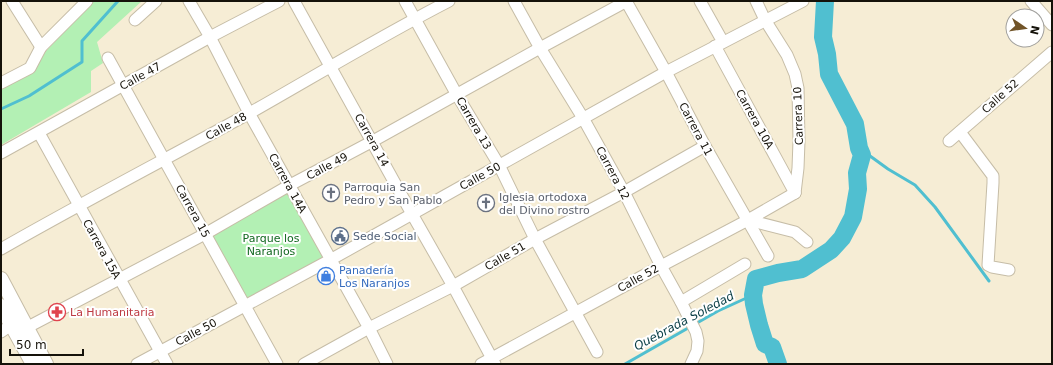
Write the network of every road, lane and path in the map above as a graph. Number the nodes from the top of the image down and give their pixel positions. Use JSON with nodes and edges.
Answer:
{"nodes":[{"id":1,"x":12,"y":1,"type":"edge"},
{"id":2,"x":87,"y":1,"type":"edge"},
{"id":3,"x":156,"y":1,"type":"edge"},
{"id":4,"x":189,"y":1,"type":"edge"},
{"id":5,"x":279,"y":1,"type":"edge"},
{"id":6,"x":294,"y":1,"type":"edge"},
{"id":7,"x":405,"y":1,"type":"edge"},
{"id":8,"x":449,"y":1,"type":"edge"},
{"id":9,"x":514,"y":1,"type":"edge"},
{"id":10,"x":626,"y":1,"type":"edge"},
{"id":11,"x":700,"y":1,"type":"edge"},
{"id":12,"x":756,"y":1,"type":"edge"},
{"id":13,"x":803,"y":1,"type":"edge"},
{"id":14,"x":1031,"y":1,"type":"edge"},
{"id":15,"x":415,"y":18,"type":"junction"},
{"id":16,"x":136,"y":20,"type":"dead end"},
{"id":17,"x":765,"y":20,"type":"junction"},
{"id":18,"x":1052,"y":25,"type":"edge"},
{"id":19,"x":210,"y":37,"type":"junction"},
{"id":20,"x":719,"y":44,"type":"junction"},
{"id":21,"x":41,"y":47,"type":"junction"},
{"id":22,"x":540,"y":48,"type":"junction"},
{"id":23,"x":1052,"y":52,"type":"edge"},
{"id":24,"x":108,"y":58,"type":"dead end"},
{"id":25,"x":330,"y":67,"type":"junction"},
{"id":26,"x":666,"y":72,"type":"junction"},
{"id":27,"x":1,"y":84,"type":"edge"},
{"id":28,"x":123,"y":86,"type":"junction"},
{"id":29,"x":457,"y":95,"type":"junction"},
{"id":30,"x":249,"y":114,"type":"junction"},
{"id":31,"x":583,"y":118,"type":"junction"},
{"id":32,"x":960,"y":132,"type":"junction"},
{"id":33,"x":39,"y":133,"type":"junction"},
{"id":34,"x":949,"y":141,"type":"dead end"},
{"id":35,"x":373,"y":142,"type":"junction"},
{"id":36,"x":705,"y":146,"type":"junction"},
{"id":37,"x":1,"y":153,"type":"edge"},
{"id":38,"x":164,"y":160,"type":"junction"},
{"id":39,"x":499,"y":165,"type":"junction"},
{"id":40,"x":290,"y":185,"type":"junction"},
{"id":41,"x":624,"y":192,"type":"junction"},
{"id":42,"x":795,"y":193,"type":"junction"},
{"id":43,"x":78,"y":205,"type":"junction"},
{"id":44,"x":412,"y":214,"type":"junction"},
{"id":45,"x":748,"y":220,"type":"junction"},
{"id":46,"x":206,"y":234,"type":"junction"},
{"id":47,"x":535,"y":239,"type":"junction"},
{"id":48,"x":807,"y":242,"type":"dead end"},
{"id":49,"x":1,"y":249,"type":"edge"},
{"id":50,"x":768,"y":256,"type":"dead end"},
{"id":51,"x":330,"y":260,"type":"junction"},
{"id":52,"x":745,"y":264,"type":"dead end"},
{"id":53,"x":661,"y":266,"type":"junction"},
{"id":54,"x":1009,"y":270,"type":"dead end"},
{"id":55,"x":1,"y":279,"type":"edge"},
{"id":56,"x":119,"y":279,"type":"junction"},
{"id":57,"x":453,"y":286,"type":"junction"},
{"id":58,"x":681,"y":302,"type":"junction"},
{"id":59,"x":1,"y":306,"type":"edge"},
{"id":60,"x":245,"y":306,"type":"junction"},
{"id":61,"x":576,"y":312,"type":"junction"},
{"id":62,"x":26,"y":328,"type":"junction"},
{"id":63,"x":369,"y":328,"type":"junction"},
{"id":64,"x":6,"y":329,"type":"edge"},
{"id":65,"x":160,"y":351,"type":"junction"},
{"id":66,"x":597,"y":352,"type":"dead end"},
{"id":67,"x":493,"y":361,"type":"edge"},
{"id":68,"x":33,"y":364,"type":"edge"},
{"id":69,"x":46,"y":364,"type":"edge"},
{"id":70,"x":137,"y":364,"type":"edge"},
{"id":71,"x":167,"y":364,"type":"edge"},
{"id":72,"x":277,"y":364,"type":"edge"},
{"id":73,"x":304,"y":364,"type":"edge"},
{"id":74,"x":387,"y":364,"type":"edge"},
{"id":75,"x":481,"y":364,"type":"edge"},
{"id":76,"x":691,"y":364,"type":"edge"}],
"edges":[{"from":1,"to":21,"type":"street"},
{"from":2,"to":21,"type":"street"},
{"from":3,"to":16,"type":"street"},
{"from":4,"to":19,"type":"street","name":"Carrera 14A"},
{"from":5,"to":19,"type":"street","name":"Calle 47"},
{"from":6,"to":25,"type":"street","name":"Carrera 14"},
{"from":7,"to":15,"type":"street","name":"Carrera 13"},
{"from":8,"to":15,"type":"street","name":"Calle 48"},
{"from":9,"to":22,"type":"street","name":"Carrera 12"},
{"from":10,"to":22,"type":"street","name":"Calle 49"},
{"from":10,"to":26,"type":"street","name":"Carrera 11"},
{"from":11,"to":20,"type":"street","name":"Carrera 10A"},
{"from":12,"to":17,"type":"street","name":"Carrera 10"},
{"from":13,"to":17,"type":"street","name":"Calle 50"},
{"from":14,"to":18,"type":"street"},
{"from":15,"to":25,"type":"street","name":"Calle 48"},
{"from":15,"to":29,"type":"street","name":"Carrera 13"},
{"from":17,"to":20,"type":"street","name":"Calle 50"},
{"from":17,"to":42,"type":"street","name":"Carrera 10"},
{"from":19,"to":28,"type":"street","name":"Calle 47"},
{"from":19,"to":30,"type":"street","name":"Carrera 14A"},
{"from":20,"to":26,"type":"street","name":"Calle 50"},
{"from":20,"to":42,"type":"street","name":"Carrera 10A"},
{"from":21,"to":27,"type":"street"},
{"from":22,"to":29,"type":"street","name":"Calle 49"},
{"from":22,"to":31,"type":"street","name":"Carrera 12"},
{"from":23,"to":32,"type":"street","name":"Calle 52"},
{"from":24,"to":28,"type":"street","name":"Carrera 15"},
{"from":25,"to":30,"type":"street","name":"Calle 48"},
{"from":25,"to":35,"type":"street","name":"Carrera 14"},
{"from":26,"to":31,"type":"street","name":"Calle 50"},
{"from":26,"to":36,"type":"street","name":"Carrera 11"},
{"from":28,"to":33,"type":"street","name":"Calle 47"},
{"from":28,"to":38,"type":"street","name":"Carrera 15"},
{"from":29,"to":35,"type":"street","name":"Calle 49"},
{"from":29,"to":39,"type":"street","name":"Carrera 13"},
{"from":30,"to":38,"type":"street","name":"Calle 48"},
{"from":30,"to":40,"type":"street","name":"Carrera 14A"},
{"from":31,"to":39,"type":"street","name":"Calle 50"},
{"from":31,"to":41,"type":"street","name":"Carrera 12"},
{"from":32,"to":34,"type":"street","name":"Calle 52"},
{"from":32,"to":54,"type":"street"},
{"from":33,"to":37,"type":"street","name":"Calle 47"},
{"from":33,"to":43,"type":"street","name":"Carrera 15A"},
{"from":35,"to":40,"type":"street","name":"Calle 49"},
{"from":35,"to":44,"type":"street","name":"Carrera 14"},
{"from":36,"to":41,"type":"street","name":"Calle 51"},
{"from":36,"to":45,"type":"street","name":"Carrera 11"},
{"from":38,"to":43,"type":"street","name":"Calle 48"},
{"from":38,"to":46,"type":"street","name":"Carrera 15"},
{"from":39,"to":44,"type":"street","name":"Calle 50"},
{"from":39,"to":47,"type":"street","name":"Carrera 13"},
{"from":40,"to":46,"type":"street","name":"Calle 49"},
{"from":40,"to":51,"type":"street","name":"Carrera 14A"},
{"from":41,"to":47,"type":"street","name":"Calle 51"},
{"from":41,"to":53,"type":"street","name":"Carrera 12"},
{"from":42,"to":45,"type":"street","name":"Calle 52"},
{"from":43,"to":49,"type":"street","name":"Calle 48"},
{"from":43,"to":56,"type":"street","name":"Carrera 15A"},
{"from":44,"to":51,"type":"street","name":"Calle 50"},
{"from":44,"to":57,"type":"street","name":"Carrera 14"},
{"from":45,"to":48,"type":"street"},
{"from":45,"to":50,"type":"street","name":"Carrera 11"},
{"from":45,"to":53,"type":"street","name":"Calle 52"},
{"from":46,"to":56,"type":"street","name":"Calle 49"},
{"from":46,"to":60,"type":"street","name":"Carrera 15"},
{"from":47,"to":57,"type":"street","name":"Calle 51"},
{"from":47,"to":61,"type":"street","name":"Carrera 13"},
{"from":51,"to":60,"type":"street","name":"Calle 50"},
{"from":51,"to":63,"type":"street","name":"Carrera 14A"},
{"from":52,"to":58,"type":"street"},
{"from":53,"to":58,"type":"street","name":"Carrera 12"},
{"from":53,"to":61,"type":"street","name":"Calle 52"},
{"from":55,"to":62,"type":"main road"},
{"from":56,"to":62,"type":"street","name":"Calle 49"},
{"from":56,"to":65,"type":"street","name":"Carrera 15A"},
{"from":57,"to":63,"type":"street","name":"Calle 51"},
{"from":57,"to":67,"type":"street","name":"Carrera 14"},
{"from":58,"to":76,"type":"street","name":"Carrera 12"},
{"from":59,"to":64,"type":"main road"},
{"from":60,"to":65,"type":"street","name":"Calle 50"},
{"from":60,"to":72,"type":"street","name":"Carrera 15"},
{"from":61,"to":66,"type":"street","name":"Carrera 13"},
{"from":61,"to":67,"type":"street","name":"Calle 52"},
{"from":62,"to":69,"type":"main road"},
{"from":63,"to":73,"type":"street","name":"Calle 51"},
{"from":63,"to":74,"type":"street","name":"Carrera 14A"},
{"from":64,"to":68,"type":"main road"},
{"from":65,"to":70,"type":"street","name":"Calle 50"},
{"from":65,"to":71,"type":"street","name":"Carrera 15A"},
{"from":67,"to":75,"type":"street","name":"Calle 52"}]}
